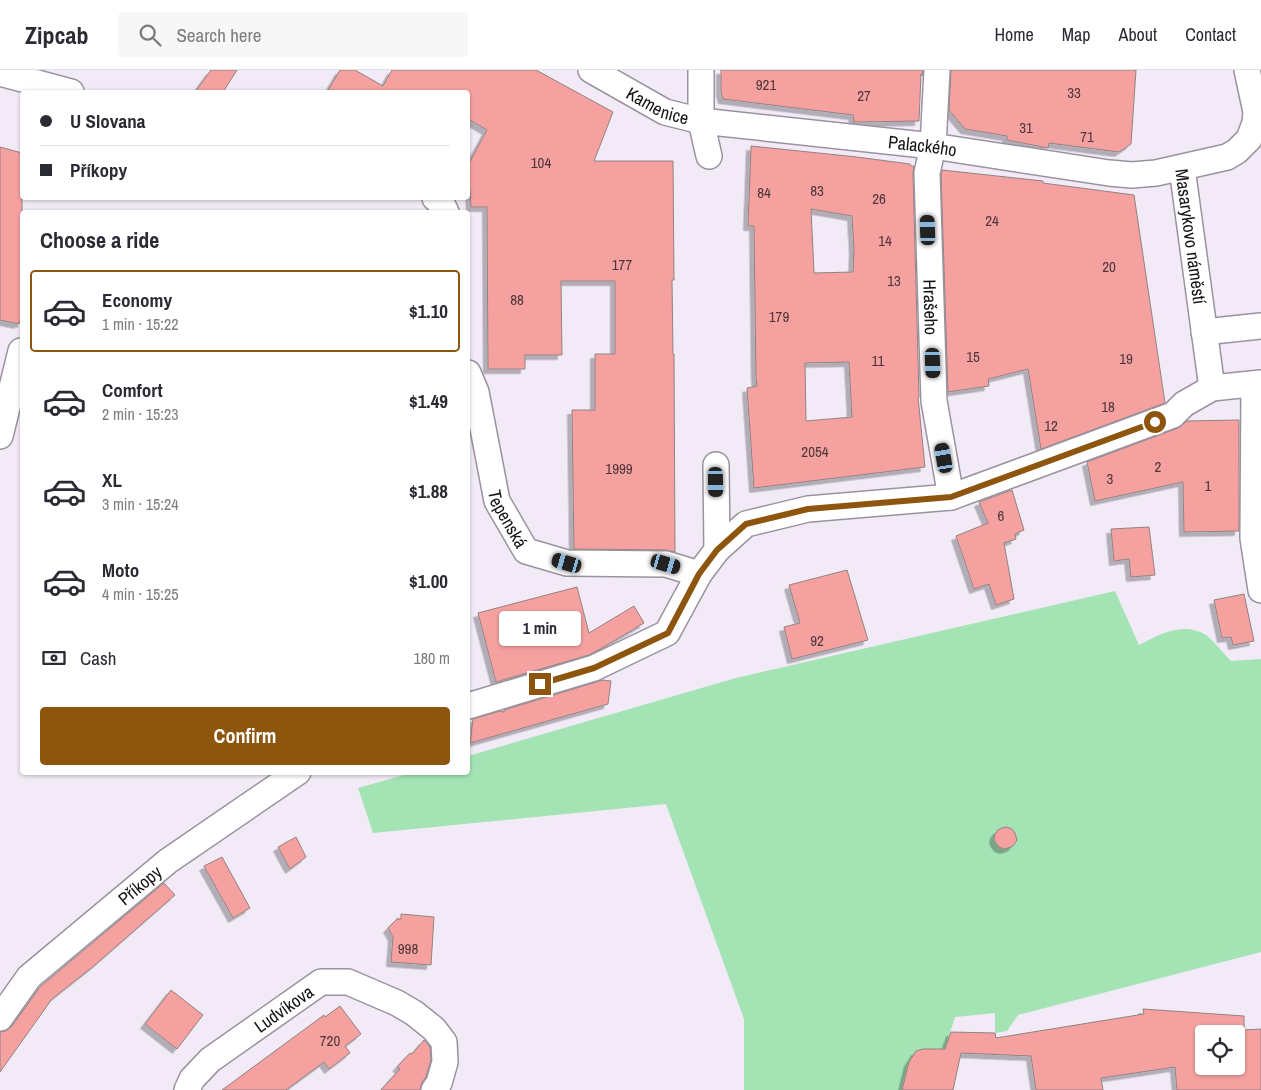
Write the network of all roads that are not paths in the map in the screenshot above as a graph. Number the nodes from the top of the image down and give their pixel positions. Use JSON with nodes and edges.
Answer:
{"nodes":[{"id":1,"x":592,"y":70,"type":"edge"},
{"id":2,"x":701,"y":70,"type":"edge"},
{"id":3,"x":936,"y":70,"type":"edge"},
{"id":4,"x":1247,"y":70,"type":"edge"},
{"id":5,"x":0,"y":73,"type":"edge"},
{"id":6,"x":64,"y":90,"type":"edge"},
{"id":7,"x":701,"y":121,"type":"junction"},
{"id":8,"x":932,"y":146,"type":"junction"},
{"id":9,"x":710,"y":156,"type":"dead end"},
{"id":10,"x":1182,"y":168,"type":"junction"},
{"id":11,"x":437,"y":200,"type":"edge"},
{"id":12,"x":445,"y":210,"type":"edge"},
{"id":13,"x":1261,"y":326,"type":"edge"},
{"id":14,"x":1204,"y":332,"type":"junction"},
{"id":15,"x":15,"y":349,"type":"edge"},
{"id":16,"x":470,"y":378,"type":"edge"},
{"id":17,"x":1258,"y":383,"type":"edge"},
{"id":18,"x":1212,"y":388,"type":"junction"},
{"id":19,"x":0,"y":436,"type":"edge"},
{"id":20,"x":716,"y":465,"type":"dead end"},
{"id":21,"x":951,"y":497,"type":"junction"},
{"id":22,"x":717,"y":550,"type":"junction"},
{"id":23,"x":699,"y":574,"type":"junction"},
{"id":24,"x":1261,"y":590,"type":"edge"},
{"id":25,"x":470,"y":705,"type":"edge"},
{"id":26,"x":294,"y":775,"type":"edge"},
{"id":27,"x":0,"y":1018,"type":"edge"},
{"id":28,"x":187,"y":1090,"type":"edge"},
{"id":29,"x":434,"y":1090,"type":"edge"}],
"edges":[{"from":1,"to":7,"type":"street","name":"Kamenice"},
{"from":2,"to":7,"type":"street"},
{"from":3,"to":8,"type":"street","name":"Hrašeho"},
{"from":4,"to":10,"type":"street","name":"Masarykovo náměstí"},
{"from":5,"to":6,"type":"street"},
{"from":7,"to":8,"type":"street","name":"Palackého"},
{"from":7,"to":9,"type":"street"},
{"from":8,"to":10,"type":"street","name":"Palackého"},
{"from":8,"to":21,"type":"street","name":"Hrašeho"},
{"from":10,"to":14,"type":"street","name":"Masarykovo náměstí"},
{"from":11,"to":12,"type":"street"},
{"from":13,"to":14,"type":"street","name":"Masarykovo náměstí"},
{"from":14,"to":18,"type":"street","name":"Masarykovo náměstí"},
{"from":15,"to":19,"type":"street"},
{"from":16,"to":23,"type":"street","name":"Tepenská"},
{"from":17,"to":18,"type":"street"},
{"from":17,"to":24,"type":"street"},
{"from":18,"to":21,"type":"street"},
{"from":20,"to":22,"type":"street"},
{"from":21,"to":22,"type":"street"},
{"from":22,"to":23,"type":"street"},
{"from":23,"to":25,"type":"street"},
{"from":26,"to":27,"type":"street","name":"Příkopy"},
{"from":28,"to":29,"type":"street","name":"Ludvíkova"}]}
